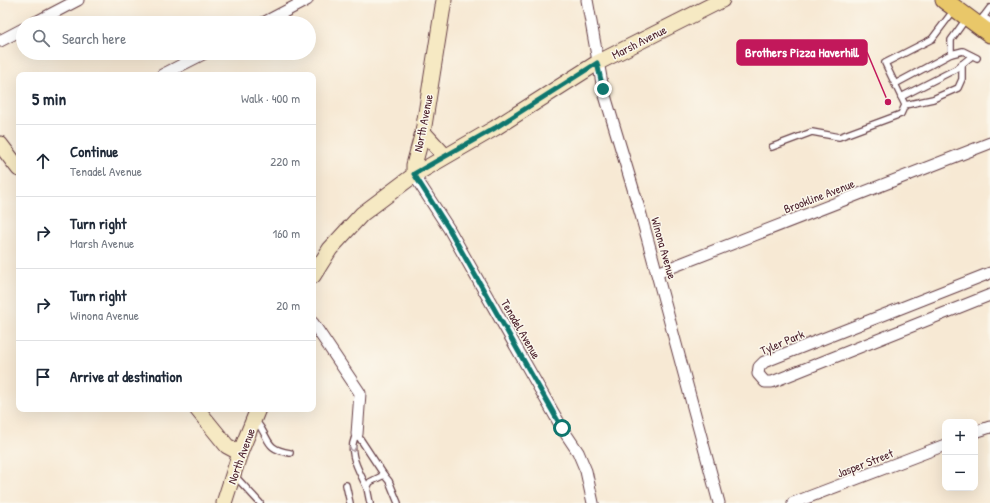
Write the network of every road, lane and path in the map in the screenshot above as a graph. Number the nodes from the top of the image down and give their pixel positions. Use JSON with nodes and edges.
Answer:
{"nodes":[{"id":1,"x":78,"y":0,"type":"edge"},
{"id":2,"x":307,"y":0,"type":"edge"},
{"id":3,"x":444,"y":0,"type":"edge"},
{"id":4,"x":587,"y":0,"type":"edge"},
{"id":5,"x":722,"y":0,"type":"edge"},
{"id":6,"x":990,"y":8,"type":"edge"},
{"id":7,"x":967,"y":14,"type":"edge"},
{"id":8,"x":47,"y":16,"type":"edge"},
{"id":9,"x":276,"y":16,"type":"edge"},
{"id":10,"x":16,"y":32,"type":"edge"},
{"id":11,"x":0,"y":40,"type":"edge"},
{"id":12,"x":952,"y":54,"type":"junction"},
{"id":13,"x":191,"y":60,"type":"edge"},
{"id":14,"x":597,"y":63,"type":"junction"},
{"id":15,"x":962,"y":64,"type":"junction"},
{"id":16,"x":168,"y":72,"type":"edge"},
{"id":17,"x":895,"y":84,"type":"junction"},
{"id":18,"x":901,"y":96,"type":"junction"},
{"id":19,"x":905,"y":105,"type":"junction"},
{"id":20,"x":423,"y":132,"type":"junction"},
{"id":21,"x":990,"y":143,"type":"edge"},
{"id":22,"x":772,"y":147,"type":"dead end"},
{"id":23,"x":445,"y":156,"type":"junction"},
{"id":24,"x":414,"y":174,"type":"junction"},
{"id":25,"x":316,"y":271,"type":"edge"},
{"id":26,"x":657,"y":273,"type":"junction"},
{"id":27,"x":990,"y":273,"type":"edge"},
{"id":28,"x":990,"y":295,"type":"edge"},
{"id":29,"x":316,"y":327,"type":"edge"},
{"id":30,"x":199,"y":412,"type":"edge"},
{"id":31,"x":256,"y":414,"type":"edge"},
{"id":32,"x":990,"y":427,"type":"edge"},
{"id":33,"x":978,"y":431,"type":"edge"},
{"id":34,"x":357,"y":434,"type":"junction"},
{"id":35,"x":942,"y":446,"type":"edge"},
{"id":36,"x":240,"y":453,"type":"junction"},
{"id":37,"x":290,"y":453,"type":"dead end"},
{"id":38,"x":234,"y":474,"type":"junction"},
{"id":39,"x":384,"y":475,"type":"junction"},
{"id":40,"x":346,"y":485,"type":"dead end"},
{"id":41,"x":367,"y":488,"type":"junction"},
{"id":42,"x":224,"y":503,"type":"edge"},
{"id":43,"x":260,"y":503,"type":"edge"},
{"id":44,"x":350,"y":503,"type":"edge"},
{"id":45,"x":370,"y":503,"type":"edge"},
{"id":46,"x":398,"y":503,"type":"edge"},
{"id":47,"x":594,"y":503,"type":"edge"},
{"id":48,"x":719,"y":503,"type":"edge"},
{"id":49,"x":793,"y":503,"type":"edge"}],
"edges":[{"from":1,"to":8,"type":"street"},
{"from":2,"to":9,"type":"street"},
{"from":3,"to":20,"type":"main road","name":"North Avenue"},
{"from":4,"to":14,"type":"street","name":"Winona Avenue"},
{"from":5,"to":14,"type":"main road","name":"Marsh Avenue"},
{"from":6,"to":7,"type":"lane"},
{"from":7,"to":12,"type":"lane"},
{"from":7,"to":17,"type":"lane"},
{"from":10,"to":11,"type":"street"},
{"from":12,"to":15,"type":"lane"},
{"from":12,"to":17,"type":"lane"},
{"from":13,"to":16,"type":"street"},
{"from":14,"to":23,"type":"main road","name":"Marsh Avenue"},
{"from":14,"to":26,"type":"street","name":"Winona Avenue"},
{"from":15,"to":18,"type":"lane"},
{"from":15,"to":19,"type":"lane"},
{"from":17,"to":18,"type":"lane"},
{"from":18,"to":19,"type":"lane"},
{"from":19,"to":22,"type":"lane"},
{"from":20,"to":23,"type":"main road"},
{"from":20,"to":24,"type":"main road","name":"North Avenue"},
{"from":21,"to":26,"type":"street","name":"Brookline Avenue"},
{"from":23,"to":24,"type":"main road","name":"Marsh Avenue"},
{"from":24,"to":25,"type":"main road"},
{"from":24,"to":47,"type":"street","name":"Tenadel Avenue"},
{"from":26,"to":48,"type":"street","name":"Winona Avenue"},
{"from":27,"to":28,"type":"street","name":"Tyler Park"},
{"from":29,"to":34,"type":"street"},
{"from":30,"to":36,"type":"main road"},
{"from":31,"to":36,"type":"main road","name":"North Avenue"},
{"from":31,"to":37,"type":"lane"},
{"from":32,"to":33,"type":"street"},
{"from":34,"to":39,"type":"lane"},
{"from":34,"to":41,"type":"lane","one_way":true},
{"from":35,"to":49,"type":"street","name":"Jasper Street"},
{"from":36,"to":38,"type":"main road","name":"North Avenue"},
{"from":38,"to":42,"type":"main road","name":"North Avenue"},
{"from":38,"to":43,"type":"lane"},
{"from":39,"to":41,"type":"lane"},
{"from":39,"to":46,"type":"lane"},
{"from":40,"to":44,"type":"lane"},
{"from":41,"to":45,"type":"lane"}]}
